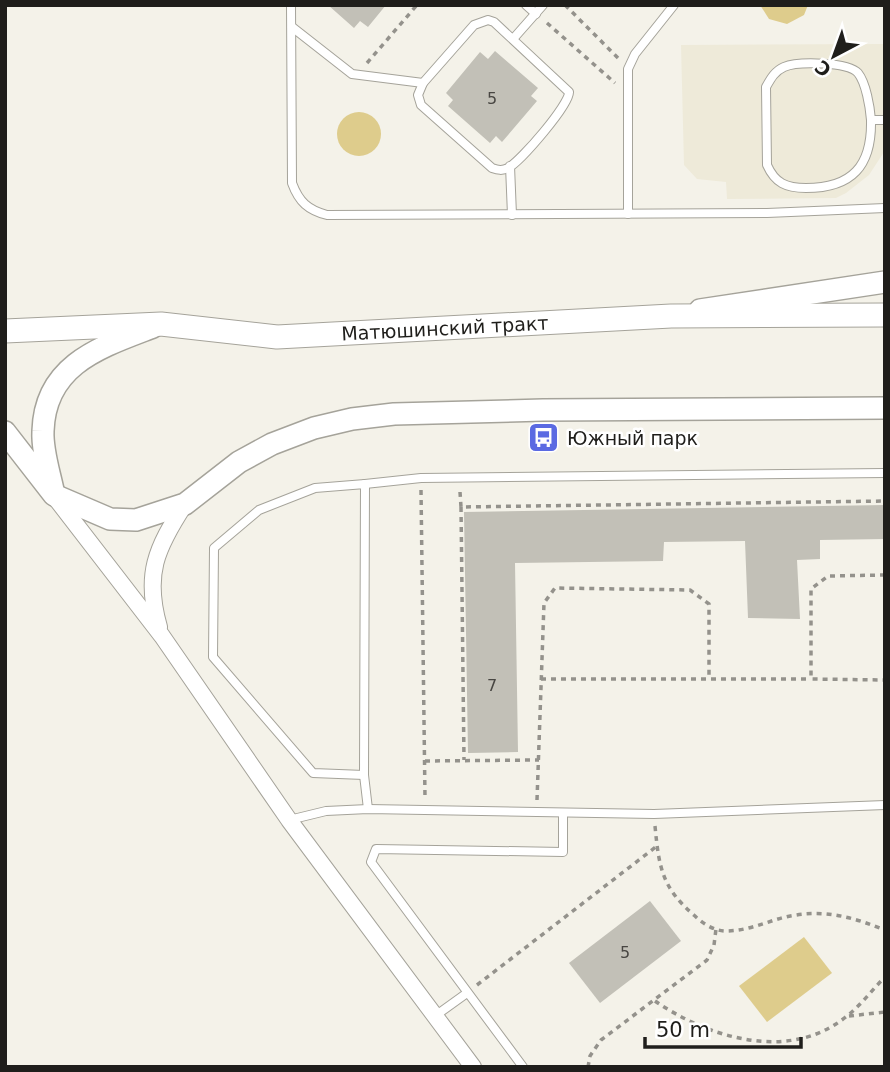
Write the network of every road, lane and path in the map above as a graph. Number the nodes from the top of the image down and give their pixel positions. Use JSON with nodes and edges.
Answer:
{"nodes":[{"id":1,"x":291,"y":5,"type":"edge"},
{"id":2,"x":417,"y":5,"type":"edge"},
{"id":3,"x":526,"y":5,"type":"edge"},
{"id":4,"x":543,"y":5,"type":"edge"},
{"id":5,"x":565,"y":5,"type":"edge"},
{"id":6,"x":674,"y":5,"type":"edge"},
{"id":7,"x":536,"y":14,"type":"junction"},
{"id":8,"x":292,"y":27,"type":"junction"},
{"id":9,"x":513,"y":39,"type":"junction"},
{"id":10,"x":628,"y":69,"type":"junction"},
{"id":11,"x":357,"y":76,"type":"junction"},
{"id":12,"x":422,"y":83,"type":"junction"},
{"id":13,"x":627,"y":93,"type":"junction"},
{"id":14,"x":871,"y":120,"type":"junction"},
{"id":15,"x":885,"y":120,"type":"edge"},
{"id":16,"x":510,"y":166,"type":"junction"},
{"id":17,"x":885,"y":208,"type":"edge"},
{"id":18,"x":628,"y":214,"type":"junction"},
{"id":19,"x":512,"y":215,"type":"junction"},
{"id":20,"x":885,"y":282,"type":"edge"},
{"id":21,"x":885,"y":315,"type":"edge"},
{"id":22,"x":671,"y":316,"type":"junction"},
{"id":23,"x":162,"y":324,"type":"junction"},
{"id":24,"x":5,"y":331,"type":"edge"},
{"id":25,"x":885,"y":408,"type":"edge"},
{"id":26,"x":5,"y":432,"type":"edge"},
{"id":27,"x":885,"y":473,"type":"edge"},
{"id":28,"x":421,"y":478,"type":"junction"},
{"id":29,"x":460,"y":478,"type":"junction"},
{"id":30,"x":365,"y":484,"type":"junction"},
{"id":31,"x":54,"y":495,"type":"junction"},
{"id":32,"x":885,"y":501,"type":"edge"},
{"id":33,"x":185,"y":504,"type":"junction"},
{"id":34,"x":461,"y":507,"type":"junction"},
{"id":35,"x":885,"y":575,"type":"edge"},
{"id":36,"x":162,"y":636,"type":"junction"},
{"id":37,"x":541,"y":679,"type":"junction"},
{"id":38,"x":709,"y":679,"type":"junction"},
{"id":39,"x":811,"y":679,"type":"junction"},
{"id":40,"x":885,"y":680,"type":"edge"},
{"id":41,"x":464,"y":760,"type":"junction"},
{"id":42,"x":539,"y":760,"type":"junction"},
{"id":43,"x":425,"y":761,"type":"junction"},
{"id":44,"x":365,"y":775,"type":"junction"},
{"id":45,"x":885,"y":805,"type":"edge"},
{"id":46,"x":368,"y":809,"type":"junction"},
{"id":47,"x":425,"y":810,"type":"junction"},
{"id":48,"x":536,"y":812,"type":"junction"},
{"id":49,"x":563,"y":813,"type":"junction"},
{"id":50,"x":654,"y":814,"type":"junction"},
{"id":51,"x":289,"y":820,"type":"junction"},
{"id":52,"x":657,"y":846,"type":"junction"},
{"id":53,"x":716,"y":929,"type":"junction"},
{"id":54,"x":885,"y":930,"type":"edge"},
{"id":55,"x":885,"y":977,"type":"edge"},
{"id":56,"x":467,"y":993,"type":"junction"},
{"id":57,"x":655,"y":1001,"type":"junction"},
{"id":58,"x":885,"y":1012,"type":"edge"},
{"id":59,"x":435,"y":1016,"type":"junction"},
{"id":60,"x":847,"y":1016,"type":"junction"},
{"id":61,"x":473,"y":1067,"type":"edge"},
{"id":62,"x":523,"y":1067,"type":"edge"},
{"id":63,"x":588,"y":1067,"type":"edge"}],
"edges":[{"from":1,"to":8,"type":"lane"},
{"from":2,"to":11,"type":"path"},
{"from":3,"to":7,"type":"lane"},
{"from":4,"to":7,"type":"lane"},
{"from":5,"to":10,"type":"path"},
{"from":6,"to":10,"type":"lane"},
{"from":7,"to":9,"type":"lane"},
{"from":7,"to":13,"type":"path"},
{"from":8,"to":11,"type":"lane"},
{"from":8,"to":19,"type":"lane"},
{"from":9,"to":12,"type":"lane"},
{"from":9,"to":16,"type":"lane"},
{"from":10,"to":13,"type":"lane"},
{"from":11,"to":12,"type":"lane"},
{"from":12,"to":16,"type":"lane"},
{"from":13,"to":18,"type":"lane"},
{"from":14,"to":14,"type":"lane"},
{"from":14,"to":15,"type":"lane"},
{"from":16,"to":19,"type":"lane"},
{"from":17,"to":18,"type":"lane"},
{"from":18,"to":19,"type":"lane"},
{"from":20,"to":22,"type":"street"},
{"from":21,"to":22,"type":"main road","name":"Матюшинский тракт"},
{"from":22,"to":23,"type":"main road","name":"Матюшинский тракт"},
{"from":23,"to":24,"type":"main road","name":"Матюшинский тракт"},
{"from":23,"to":31,"type":"street"},
{"from":25,"to":33,"type":"street"},
{"from":26,"to":31,"type":"street"},
{"from":27,"to":29,"type":"lane"},
{"from":28,"to":29,"type":"lane"},
{"from":28,"to":30,"type":"lane"},
{"from":28,"to":43,"type":"path"},
{"from":29,"to":34,"type":"path"},
{"from":30,"to":44,"type":"lane"},
{"from":30,"to":44,"type":"lane"},
{"from":31,"to":33,"type":"street"},
{"from":31,"to":36,"type":"street"},
{"from":32,"to":34,"type":"path"},
{"from":33,"to":36,"type":"street"},
{"from":34,"to":41,"type":"path"},
{"from":35,"to":39,"type":"path"},
{"from":36,"to":51,"type":"street"},
{"from":37,"to":38,"type":"path"},
{"from":37,"to":38,"type":"path"},
{"from":37,"to":42,"type":"path"},
{"from":38,"to":39,"type":"path"},
{"from":39,"to":40,"type":"path"},
{"from":41,"to":42,"type":"path"},
{"from":41,"to":43,"type":"path"},
{"from":42,"to":48,"type":"path"},
{"from":43,"to":47,"type":"path"},
{"from":44,"to":46,"type":"lane"},
{"from":45,"to":50,"type":"lane"},
{"from":46,"to":47,"type":"lane"},
{"from":46,"to":51,"type":"lane"},
{"from":47,"to":48,"type":"lane"},
{"from":48,"to":49,"type":"lane"},
{"from":49,"to":50,"type":"lane"},
{"from":49,"to":56,"type":"lane"},
{"from":50,"to":52,"type":"path"},
{"from":51,"to":59,"type":"street"},
{"from":52,"to":53,"type":"path"},
{"from":52,"to":56,"type":"path"},
{"from":53,"to":54,"type":"path"},
{"from":53,"to":57,"type":"path"},
{"from":55,"to":60,"type":"path"},
{"from":56,"to":59,"type":"lane"},
{"from":56,"to":62,"type":"lane"},
{"from":57,"to":60,"type":"path"},
{"from":57,"to":63,"type":"path"},
{"from":58,"to":60,"type":"path"},
{"from":59,"to":61,"type":"street"}]}
